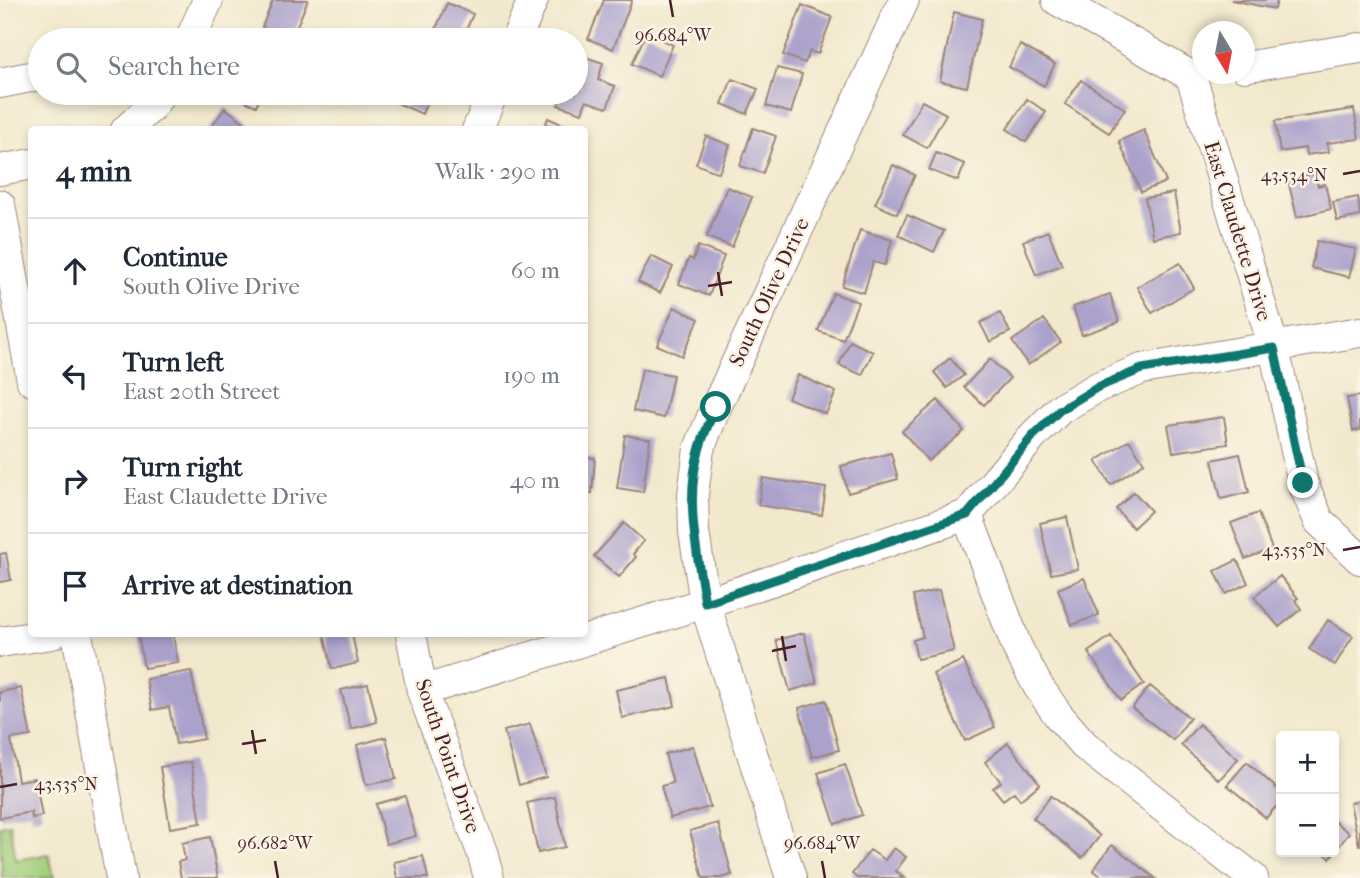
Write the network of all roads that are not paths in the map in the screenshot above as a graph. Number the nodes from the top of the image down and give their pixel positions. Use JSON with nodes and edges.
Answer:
{"nodes":[{"id":1,"x":208,"y":0,"type":"edge"},
{"id":2,"x":533,"y":0,"type":"edge"},
{"id":3,"x":904,"y":0,"type":"edge"},
{"id":4,"x":1057,"y":0,"type":"edge"},
{"id":5,"x":195,"y":28,"type":"edge"},
{"id":6,"x":521,"y":28,"type":"edge"},
{"id":7,"x":1360,"y":48,"type":"edge"},
{"id":8,"x":1255,"y":65,"type":"edge"},
{"id":9,"x":1192,"y":71,"type":"edge"},
{"id":10,"x":28,"y":77,"type":"edge"},
{"id":11,"x":0,"y":83,"type":"edge"},
{"id":12,"x":1202,"y":84,"type":"edge"},
{"id":13,"x":153,"y":105,"type":"edge"},
{"id":14,"x":488,"y":105,"type":"edge"},
{"id":15,"x":130,"y":126,"type":"edge"},
{"id":16,"x":479,"y":126,"type":"edge"},
{"id":17,"x":28,"y":165,"type":"edge"},
{"id":18,"x":0,"y":170,"type":"edge"},
{"id":19,"x":0,"y":205,"type":"edge"},
{"id":20,"x":1360,"y":332,"type":"edge"},
{"id":21,"x":1274,"y":348,"type":"junction"},
{"id":22,"x":28,"y":359,"type":"edge"},
{"id":23,"x":967,"y":515,"type":"junction"},
{"id":24,"x":1360,"y":559,"type":"edge"},
{"id":25,"x":705,"y":603,"type":"junction"},
{"id":26,"x":32,"y":637,"type":"edge"},
{"id":27,"x":78,"y":637,"type":"edge"},
{"id":28,"x":412,"y":637,"type":"edge"},
{"id":29,"x":0,"y":642,"type":"edge"},
{"id":30,"x":422,"y":691,"type":"junction"},
{"id":31,"x":121,"y":878,"type":"edge"},
{"id":32,"x":489,"y":878,"type":"edge"},
{"id":33,"x":791,"y":878,"type":"edge"},
{"id":34,"x":1253,"y":878,"type":"edge"}],
"edges":[{"from":1,"to":5,"type":"street"},
{"from":2,"to":6,"type":"street"},
{"from":3,"to":25,"type":"street","name":"South Olive Drive"},
{"from":4,"to":9,"type":"street","name":"East Claudette Drive"},
{"from":7,"to":8,"type":"street"},
{"from":10,"to":11,"type":"street"},
{"from":12,"to":21,"type":"street","name":"East Claudette Drive"},
{"from":13,"to":15,"type":"street"},
{"from":14,"to":16,"type":"street"},
{"from":17,"to":18,"type":"street"},
{"from":19,"to":22,"type":"street"},
{"from":20,"to":21,"type":"street"},
{"from":21,"to":23,"type":"street"},
{"from":21,"to":24,"type":"street","name":"East Claudette Drive"},
{"from":23,"to":25,"type":"street"},
{"from":23,"to":34,"type":"street"},
{"from":25,"to":30,"type":"street"},
{"from":25,"to":33,"type":"street","name":"South Olive Drive"},
{"from":26,"to":29,"type":"street"},
{"from":27,"to":31,"type":"street"},
{"from":28,"to":30,"type":"street","name":"South Point Drive"},
{"from":30,"to":32,"type":"street","name":"South Point Drive"}]}
